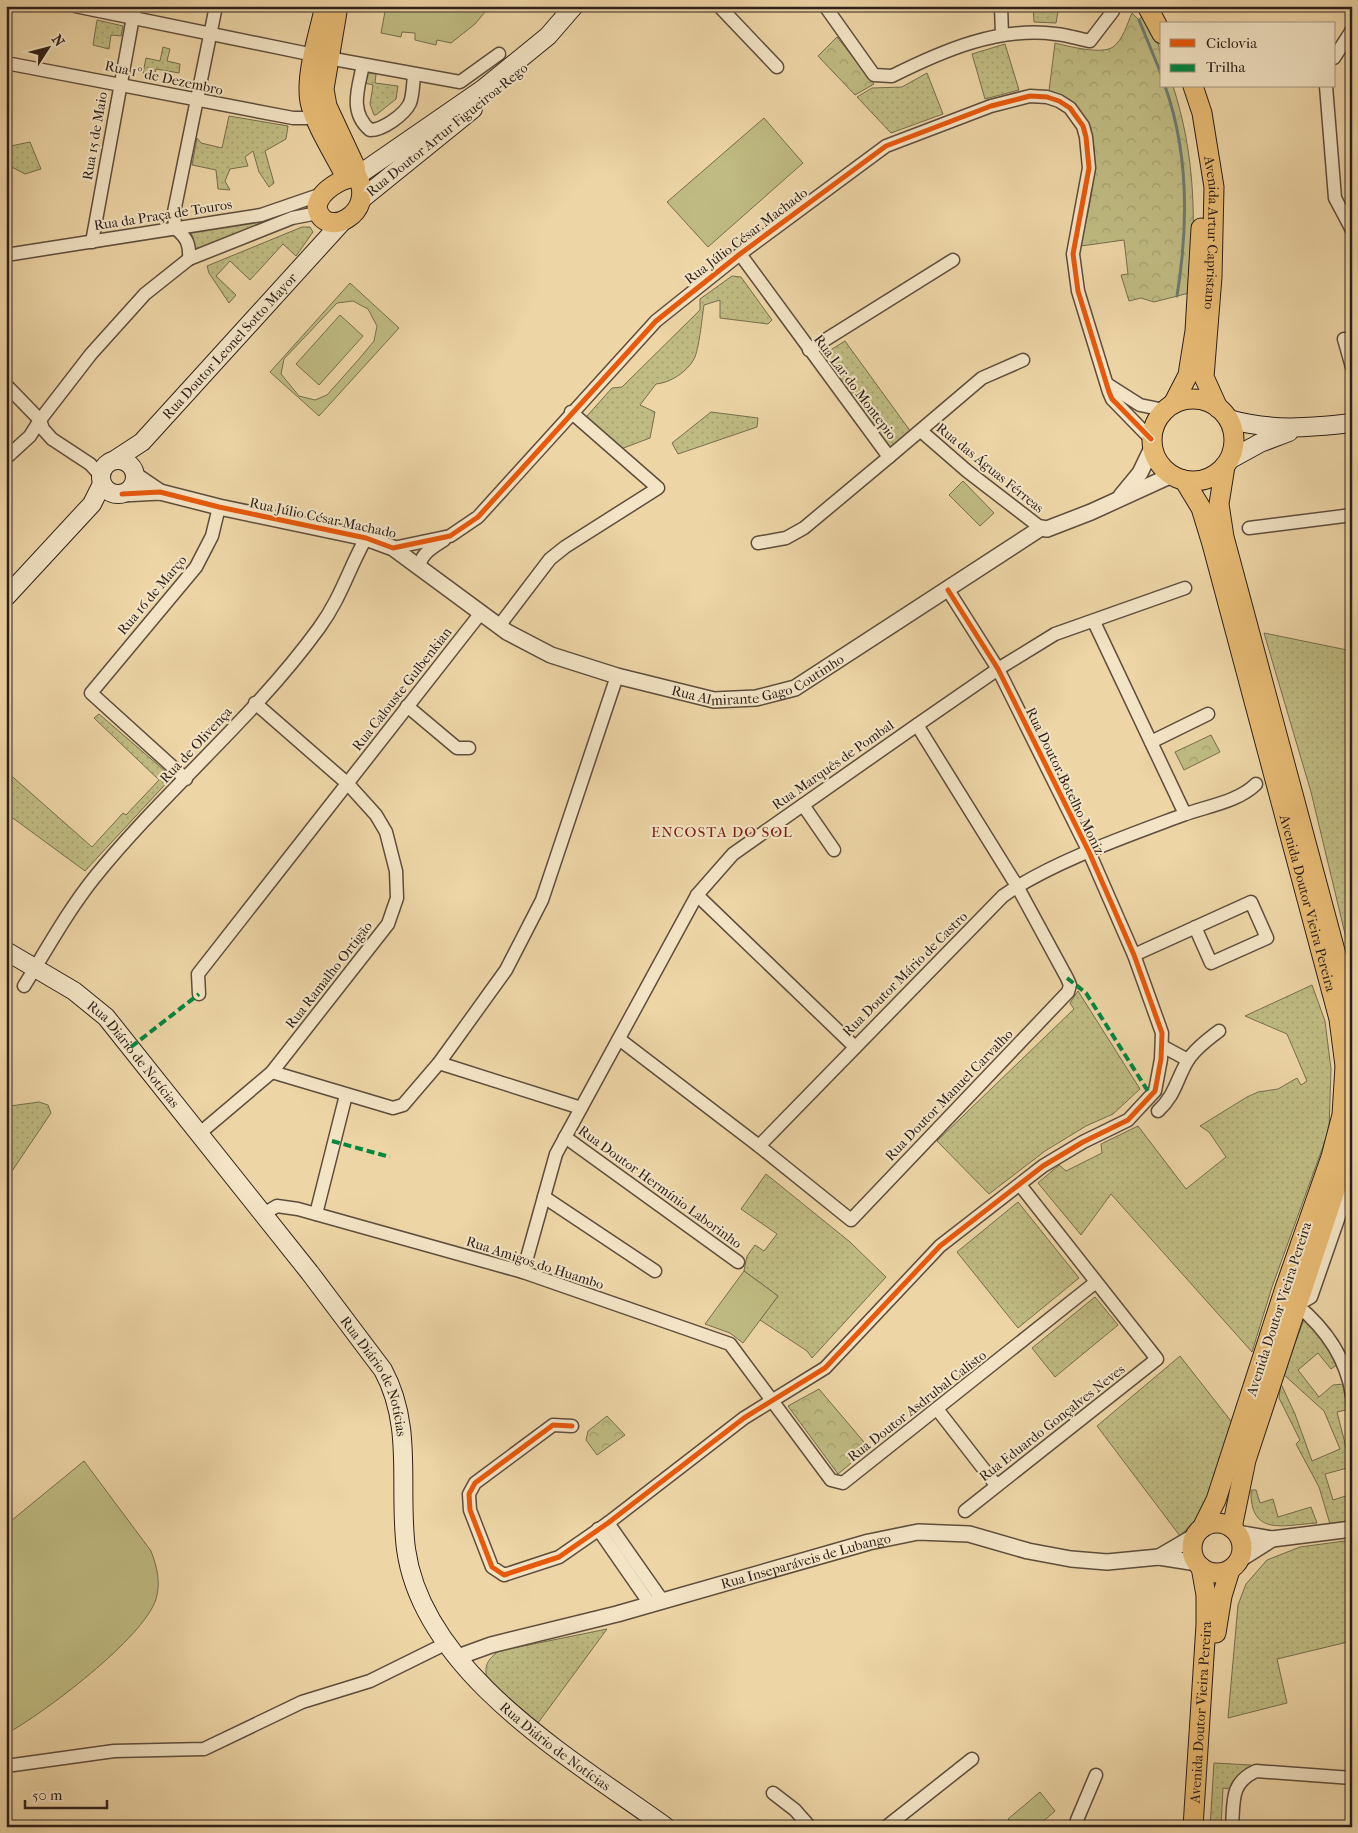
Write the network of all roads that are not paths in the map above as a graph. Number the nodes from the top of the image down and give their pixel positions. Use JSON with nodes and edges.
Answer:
{"nodes":[{"id":1,"x":75,"y":6,"type":"edge"},
{"id":2,"x":216,"y":6,"type":"edge"},
{"id":3,"x":325,"y":6,"type":"edge"},
{"id":4,"x":338,"y":6,"type":"edge"},
{"id":5,"x":574,"y":6,"type":"edge"},
{"id":6,"x":719,"y":6,"type":"edge"},
{"id":7,"x":825,"y":6,"type":"edge"},
{"id":8,"x":1001,"y":6,"type":"edge"},
{"id":9,"x":1147,"y":6,"type":"edge"},
{"id":10,"x":1158,"y":6,"type":"edge"},
{"id":11,"x":1113,"y":11,"type":"dead end"},
{"id":12,"x":134,"y":12,"type":"edge"},
{"id":13,"x":1166,"y":22,"type":"edge"},
{"id":14,"x":1160,"y":30,"type":"edge"},
{"id":15,"x":1352,"y":30,"type":"edge"},
{"id":16,"x":211,"y":35,"type":"junction"},
{"id":17,"x":1002,"y":35,"type":"junction"},
{"id":18,"x":548,"y":36,"type":"junction"},
{"id":19,"x":1336,"y":52,"type":"edge"},
{"id":20,"x":499,"y":54,"type":"dead end"},
{"id":21,"x":321,"y":56,"type":"junction"},
{"id":22,"x":6,"y":64,"type":"edge"},
{"id":23,"x":363,"y":65,"type":"junction"},
{"id":24,"x":777,"y":67,"type":"dead end"},
{"id":25,"x":414,"y":75,"type":"junction"},
{"id":26,"x":120,"y":84,"type":"junction"},
{"id":27,"x":1182,"y":88,"type":"edge"},
{"id":28,"x":1194,"y":88,"type":"edge"},
{"id":29,"x":1326,"y":88,"type":"edge"},
{"id":30,"x":198,"y":101,"type":"junction"},
{"id":31,"x":316,"y":118,"type":"junction"},
{"id":32,"x":353,"y":177,"type":"junction"},
{"id":33,"x":322,"y":194,"type":"junction"},
{"id":34,"x":363,"y":198,"type":"junction"},
{"id":35,"x":321,"y":216,"type":"junction"},
{"id":36,"x":343,"y":221,"type":"junction"},
{"id":37,"x":175,"y":228,"type":"junction"},
{"id":38,"x":1352,"y":230,"type":"edge"},
{"id":39,"x":92,"y":242,"type":"junction"},
{"id":40,"x":316,"y":250,"type":"junction"},
{"id":41,"x":740,"y":254,"type":"junction"},
{"id":42,"x":6,"y":255,"type":"edge"},
{"id":43,"x":189,"y":259,"type":"junction"},
{"id":44,"x":953,"y":260,"type":"dead end"},
{"id":45,"x":1344,"y":339,"type":"dead end"},
{"id":46,"x":809,"y":350,"type":"junction"},
{"id":47,"x":1023,"y":360,"type":"dead end"},
{"id":48,"x":1352,"y":367,"type":"edge"},
{"id":49,"x":1107,"y":384,"type":"junction"},
{"id":50,"x":6,"y":385,"type":"edge"},
{"id":51,"x":1168,"y":407,"type":"junction"},
{"id":52,"x":571,"y":412,"type":"junction"},
{"id":53,"x":1223,"y":413,"type":"junction"},
{"id":54,"x":40,"y":420,"type":"junction"},
{"id":55,"x":1352,"y":423,"type":"edge"},
{"id":56,"x":1297,"y":429,"type":"junction"},
{"id":57,"x":921,"y":431,"type":"junction"},
{"id":58,"x":142,"y":442,"type":"junction"},
{"id":59,"x":1152,"y":444,"type":"junction"},
{"id":60,"x":889,"y":457,"type":"junction"},
{"id":61,"x":6,"y":458,"type":"edge"},
{"id":62,"x":1227,"y":463,"type":"junction"},
{"id":63,"x":135,"y":473,"type":"junction"},
{"id":64,"x":107,"y":477,"type":"junction"},
{"id":65,"x":1178,"y":478,"type":"junction"},
{"id":66,"x":160,"y":492,"type":"junction"},
{"id":67,"x":1117,"y":501,"type":"junction"},
{"id":68,"x":219,"y":507,"type":"junction"},
{"id":69,"x":1352,"y":514,"type":"edge"},
{"id":70,"x":1040,"y":528,"type":"junction"},
{"id":71,"x":1249,"y":528,"type":"dead end"},
{"id":72,"x":450,"y":536,"type":"junction"},
{"id":73,"x":366,"y":538,"type":"junction"},
{"id":74,"x":758,"y":543,"type":"dead end"},
{"id":75,"x":392,"y":548,"type":"junction"},
{"id":76,"x":420,"y":568,"type":"junction"},
{"id":77,"x":1185,"y":588,"type":"dead end"},
{"id":78,"x":948,"y":590,"type":"junction"},
{"id":79,"x":6,"y":597,"type":"edge"},
{"id":80,"x":480,"y":614,"type":"junction"},
{"id":81,"x":1094,"y":622,"type":"junction"},
{"id":82,"x":499,"y":626,"type":"junction"},
{"id":83,"x":998,"y":669,"type":"junction"},
{"id":84,"x":617,"y":676,"type":"junction"},
{"id":85,"x":255,"y":704,"type":"junction"},
{"id":86,"x":407,"y":706,"type":"junction"},
{"id":87,"x":1208,"y":714,"type":"dead end"},
{"id":88,"x":917,"y":725,"type":"junction"},
{"id":89,"x":1151,"y":742,"type":"junction"},
{"id":90,"x":469,"y":748,"type":"dead end"},
{"id":91,"x":186,"y":779,"type":"junction"},
{"id":92,"x":348,"y":784,"type":"junction"},
{"id":93,"x":1256,"y":784,"type":"dead end"},
{"id":94,"x":802,"y":805,"type":"junction"},
{"id":95,"x":1185,"y":814,"type":"junction"},
{"id":96,"x":834,"y":850,"type":"dead end"},
{"id":97,"x":1089,"y":852,"type":"junction"},
{"id":98,"x":1018,"y":886,"type":"junction"},
{"id":99,"x":697,"y":895,"type":"junction"},
{"id":100,"x":1195,"y":927,"type":"junction"},
{"id":101,"x":6,"y":950,"type":"edge"},
{"id":102,"x":1134,"y":955,"type":"junction"},
{"id":103,"x":36,"y":966,"type":"junction"},
{"id":104,"x":24,"y":986,"type":"dead end"},
{"id":105,"x":199,"y":994,"type":"dead end"},
{"id":106,"x":1352,"y":1014,"type":"edge"},
{"id":107,"x":1219,"y":1031,"type":"dead end"},
{"id":108,"x":619,"y":1039,"type":"junction"},
{"id":109,"x":1162,"y":1046,"type":"junction"},
{"id":110,"x":855,"y":1047,"type":"junction"},
{"id":111,"x":1188,"y":1060,"type":"junction"},
{"id":112,"x":439,"y":1063,"type":"junction"},
{"id":113,"x":272,"y":1072,"type":"junction"},
{"id":114,"x":346,"y":1094,"type":"junction"},
{"id":115,"x":581,"y":1108,"type":"junction"},
{"id":116,"x":1158,"y":1110,"type":"dead end"},
{"id":117,"x":200,"y":1133,"type":"junction"},
{"id":118,"x":1352,"y":1134,"type":"edge"},
{"id":119,"x":565,"y":1137,"type":"junction"},
{"id":120,"x":759,"y":1146,"type":"junction"},
{"id":121,"x":1352,"y":1179,"type":"edge"},
{"id":122,"x":1020,"y":1185,"type":"junction"},
{"id":123,"x":544,"y":1197,"type":"junction"},
{"id":124,"x":263,"y":1214,"type":"junction"},
{"id":125,"x":316,"y":1214,"type":"junction"},
{"id":126,"x":738,"y":1262,"type":"dead end"},
{"id":127,"x":655,"y":1271,"type":"dead end"},
{"id":128,"x":523,"y":1272,"type":"junction"},
{"id":129,"x":1096,"y":1282,"type":"junction"},
{"id":130,"x":1297,"y":1305,"type":"junction"},
{"id":131,"x":1352,"y":1395,"type":"edge"},
{"id":132,"x":772,"y":1400,"type":"junction"},
{"id":133,"x":936,"y":1409,"type":"junction"},
{"id":134,"x":572,"y":1426,"type":"dead end"},
{"id":135,"x":996,"y":1485,"type":"junction"},
{"id":136,"x":966,"y":1511,"type":"dead end"},
{"id":137,"x":603,"y":1526,"type":"junction"},
{"id":138,"x":1352,"y":1529,"type":"edge"},
{"id":139,"x":1235,"y":1530,"type":"junction"},
{"id":140,"x":1198,"y":1532,"type":"junction"},
{"id":141,"x":1272,"y":1539,"type":"junction"},
{"id":142,"x":1159,"y":1557,"type":"junction"},
{"id":143,"x":1199,"y":1565,"type":"junction"},
{"id":144,"x":1235,"y":1565,"type":"junction"},
{"id":145,"x":656,"y":1602,"type":"junction"},
{"id":146,"x":447,"y":1643,"type":"junction"},
{"id":147,"x":458,"y":1658,"type":"junction"},
{"id":148,"x":972,"y":1760,"type":"dead end"},
{"id":149,"x":6,"y":1766,"type":"edge"},
{"id":150,"x":1096,"y":1774,"type":"dead end"},
{"id":151,"x":1352,"y":1778,"type":"edge"},
{"id":152,"x":773,"y":1793,"type":"dead end"},
{"id":153,"x":666,"y":1827,"type":"edge"},
{"id":154,"x":810,"y":1827,"type":"edge"},
{"id":155,"x":886,"y":1827,"type":"edge"},
{"id":156,"x":1079,"y":1827,"type":"edge"},
{"id":157,"x":1193,"y":1827,"type":"edge"},
{"id":158,"x":1205,"y":1827,"type":"edge"},
{"id":159,"x":1232,"y":1827,"type":"edge"}],
"edges":[{"from":1,"to":12,"type":"street"},
{"from":2,"to":16,"type":"street"},
{"from":3,"to":21,"type":"main road"},
{"from":4,"to":21,"type":"main road"},
{"from":5,"to":18,"type":"main road","name":"Rua Doutor Artur Figueiroa Rego"},
{"from":6,"to":24,"type":"street"},
{"from":7,"to":17,"type":"street"},
{"from":8,"to":17,"type":"street"},
{"from":9,"to":14,"type":"main road"},
{"from":10,"to":13,"type":"main road"},
{"from":11,"to":17,"type":"street"},
{"from":12,"to":16,"type":"street"},
{"from":12,"to":26,"type":"street","name":"Rua 15 de Maio"},
{"from":15,"to":19,"type":"street"},
{"from":16,"to":21,"type":"street"},
{"from":16,"to":30,"type":"street"},
{"from":18,"to":32,"type":"main road","name":"Rua Doutor Artur Figueiroa Rego"},
{"from":18,"to":34,"type":"main road","name":"Rua Doutor Artur Figueiroa Rego"},
{"from":20,"to":25,"type":"street"},
{"from":21,"to":23,"type":"street"},
{"from":21,"to":31,"type":"main road"},
{"from":21,"to":32,"type":"main road"},
{"from":22,"to":26,"type":"street","name":"Rua 1º de Dezembro"},
{"from":23,"to":25,"type":"street"},
{"from":23,"to":25,"type":"street"},
{"from":26,"to":30,"type":"street","name":"Rua 1º de Dezembro"},
{"from":26,"to":39,"type":"street","name":"Rua 15 de Maio"},
{"from":27,"to":51,"type":"main road","name":"Avenida Artur Capristano"},
{"from":28,"to":53,"type":"main road","name":"Avenida Artur Capristano"},
{"from":29,"to":38,"type":"street"},
{"from":30,"to":31,"type":"street","name":"Rua 1º de Dezembro"},
{"from":30,"to":37,"type":"street"},
{"from":31,"to":32,"type":"main road"},
{"from":32,"to":33,"type":"main road"},
{"from":32,"to":34,"type":"main road"},
{"from":33,"to":35,"type":"main road"},
{"from":33,"to":37,"type":"street","name":"Rua da Praça de Touros"},
{"from":34,"to":36,"type":"main road"},
{"from":35,"to":36,"type":"main road"},
{"from":35,"to":40,"type":"main road","name":"Rua Doutor Leonel Sotto Mayor"},
{"from":35,"to":43,"type":"street"},
{"from":36,"to":40,"type":"main road","name":"Rua Doutor Leonel Sotto Mayor"},
{"from":37,"to":39,"type":"street","name":"Rua da Praça de Touros"},
{"from":37,"to":43,"type":"street"},
{"from":39,"to":42,"type":"street","name":"Rua da Praça de Touros"},
{"from":40,"to":58,"type":"main road","name":"Rua Doutor Leonel Sotto Mayor"},
{"from":41,"to":46,"type":"street","name":"Rua Lar do Montepio"},
{"from":41,"to":49,"type":"street","name":"Rua Júlio César Machado"},
{"from":41,"to":52,"type":"street","name":"Rua Júlio César Machado"},
{"from":43,"to":54,"type":"street"},
{"from":44,"to":46,"type":"street"},
{"from":45,"to":48,"type":"street"},
{"from":46,"to":60,"type":"street","name":"Rua Lar do Montepio"},
{"from":47,"to":57,"type":"street"},
{"from":49,"to":51,"type":"street"},
{"from":49,"to":59,"type":"street","name":"Rua Júlio César Machado"},
{"from":50,"to":54,"type":"street"},
{"from":51,"to":53,"type":"main road"},
{"from":51,"to":59,"type":"main road"},
{"from":52,"to":72,"type":"street","name":"Rua Júlio César Machado"},
{"from":52,"to":82,"type":"street"},
{"from":53,"to":56,"type":"main road"},
{"from":53,"to":62,"type":"main road"},
{"from":54,"to":61,"type":"street"},
{"from":54,"to":64,"type":"street"},
{"from":55,"to":56,"type":"main road"},
{"from":56,"to":62,"type":"main road"},
{"from":57,"to":60,"type":"street"},
{"from":57,"to":70,"type":"street","name":"Rua das Águas Férreas"},
{"from":58,"to":63,"type":"main road","name":"Rua Doutor Leonel Sotto Mayor"},
{"from":58,"to":64,"type":"main road","name":"Rua Doutor Leonel Sotto Mayor"},
{"from":59,"to":65,"type":"main road"},
{"from":59,"to":67,"type":"street","name":"Rua Almirante Gago Coutinho"},
{"from":60,"to":74,"type":"street","name":"Rua Lar do Montepio"},
{"from":62,"to":65,"type":"main road"},
{"from":62,"to":106,"type":"main road","name":"Avenida Doutor Vieira Pereira"},
{"from":63,"to":64,"type":"main road"},
{"from":63,"to":64,"type":"main road"},
{"from":63,"to":66,"type":"street"},
{"from":64,"to":66,"type":"street"},
{"from":64,"to":79,"type":"main road","name":"Rua Doutor Leonel Sotto Mayor"},
{"from":65,"to":67,"type":"street","name":"Rua Almirante Gago Coutinho"},
{"from":65,"to":140,"type":"main road","name":"Avenida Doutor Vieira Pereira"},
{"from":66,"to":68,"type":"street","name":"Rua Júlio César Machado"},
{"from":67,"to":70,"type":"street","name":"Rua Almirante Gago Coutinho"},
{"from":68,"to":73,"type":"street","name":"Rua Júlio César Machado"},
{"from":68,"to":91,"type":"street","name":"Rua 16 de Março"},
{"from":69,"to":71,"type":"street"},
{"from":70,"to":78,"type":"street","name":"Rua Almirante Gago Coutinho"},
{"from":72,"to":75,"type":"street","name":"Rua Júlio César Machado"},
{"from":72,"to":76,"type":"street","name":"Rua Júlio César Machado"},
{"from":73,"to":75,"type":"street","name":"Rua Júlio César Machado"},
{"from":73,"to":85,"type":"street","name":"Rua de Olivença"},
{"from":75,"to":76,"type":"street","name":"Rua Almirante Gago Coutinho"},
{"from":76,"to":80,"type":"street","name":"Rua Almirante Gago Coutinho"},
{"from":77,"to":81,"type":"street","name":"Rua Marquês de Pombal"},
{"from":78,"to":83,"type":"street","name":"Rua Doutor Botelho Moniz"},
{"from":78,"to":84,"type":"street","name":"Rua Almirante Gago Coutinho"},
{"from":80,"to":82,"type":"street","name":"Rua Almirante Gago Coutinho"},
{"from":80,"to":86,"type":"street","name":"Rua Calouste Gulbenkian"},
{"from":81,"to":83,"type":"street","name":"Rua Marquês de Pombal"},
{"from":81,"to":89,"type":"street"},
{"from":82,"to":84,"type":"street","name":"Rua Almirante Gago Coutinho"},
{"from":83,"to":88,"type":"street","name":"Rua Marquês de Pombal"},
{"from":83,"to":97,"type":"street","name":"Rua Doutor Botelho Moniz"},
{"from":84,"to":112,"type":"street"},
{"from":85,"to":91,"type":"street","name":"Rua de Olivença"},
{"from":85,"to":92,"type":"street","name":"Rua Ramalho Ortigão"},
{"from":86,"to":90,"type":"street"},
{"from":86,"to":92,"type":"street","name":"Rua Calouste Gulbenkian"},
{"from":87,"to":89,"type":"street"},
{"from":88,"to":94,"type":"street","name":"Rua Marquês de Pombal"},
{"from":88,"to":98,"type":"street"},
{"from":89,"to":95,"type":"street"},
{"from":91,"to":103,"type":"street","name":"Rua de Olivença"},
{"from":92,"to":105,"type":"street","name":"Rua Calouste Gulbenkian"},
{"from":92,"to":113,"type":"street","name":"Rua Ramalho Ortigão"},
{"from":93,"to":95,"type":"street","name":"Rua Doutor Mário de Castro"},
{"from":94,"to":96,"type":"street"},
{"from":94,"to":99,"type":"street","name":"Rua Marquês de Pombal"},
{"from":95,"to":97,"type":"street","name":"Rua Doutor Mário de Castro"},
{"from":97,"to":98,"type":"street","name":"Rua Doutor Mário de Castro"},
{"from":97,"to":102,"type":"street","name":"Rua Doutor Botelho Moniz"},
{"from":98,"to":110,"type":"street","name":"Rua Doutor Mário de Castro"},
{"from":98,"to":120,"type":"street","name":"Rua Doutor Manuel Carvalho"},
{"from":99,"to":108,"type":"street","name":"Rua Marquês de Pombal"},
{"from":99,"to":110,"type":"street"},
{"from":100,"to":100,"type":"street"},
{"from":100,"to":102,"type":"street"},
{"from":101,"to":103,"type":"main road","name":"Rua Diário de Notícias"},
{"from":102,"to":109,"type":"street","name":"Rua Doutor Botelho Moniz"},
{"from":103,"to":104,"type":"street","name":"Rua de Olivença"},
{"from":103,"to":117,"type":"main road","name":"Rua Diário de Notícias"},
{"from":107,"to":111,"type":"street"},
{"from":108,"to":115,"type":"street","name":"Rua Marquês de Pombal"},
{"from":108,"to":120,"type":"street"},
{"from":109,"to":111,"type":"street"},
{"from":109,"to":122,"type":"street","name":"Rua Doutor Botelho Moniz"},
{"from":110,"to":120,"type":"street","name":"Rua Doutor Mário de Castro"},
{"from":111,"to":116,"type":"street"},
{"from":112,"to":114,"type":"street"},
{"from":112,"to":115,"type":"street","name":"Rua Doutor Hermínio Laborinho"},
{"from":113,"to":114,"type":"street"},
{"from":113,"to":117,"type":"street","name":"Rua Ramalho Ortigão"},
{"from":114,"to":125,"type":"street"},
{"from":115,"to":119,"type":"street","name":"Rua Marquês de Pombal"},
{"from":117,"to":124,"type":"main road","name":"Rua Diário de Notícias"},
{"from":118,"to":130,"type":"main road","name":"Avenida Doutor Vieira Pereira"},
{"from":119,"to":123,"type":"street","name":"Rua Marquês de Pombal"},
{"from":119,"to":126,"type":"street","name":"Rua Doutor Hermínio Laborinho"},
{"from":121,"to":130,"type":"street","name":"Avenida Doutor Vieira Pereira"},
{"from":122,"to":129,"type":"street"},
{"from":122,"to":132,"type":"street","name":"Rua Doutor Botelho Moniz"},
{"from":123,"to":127,"type":"street"},
{"from":123,"to":128,"type":"street","name":"Rua Marquês de Pombal"},
{"from":124,"to":125,"type":"street","name":"Rua Amigos do Huambo"},
{"from":124,"to":146,"type":"main road","name":"Rua Diário de Notícias"},
{"from":125,"to":128,"type":"street","name":"Rua Amigos do Huambo"},
{"from":128,"to":132,"type":"street","name":"Rua Amigos do Huambo"},
{"from":129,"to":133,"type":"street","name":"Rua Doutor Asdrubal Calisto"},
{"from":129,"to":135,"type":"street","name":"Rua Eduardo Gonçalves Neves"},
{"from":130,"to":131,"type":"street"},
{"from":130,"to":139,"type":"main road","name":"Avenida Doutor Vieira Pereira"},
{"from":132,"to":133,"type":"street","name":"Rua Doutor Asdrubal Calisto"},
{"from":132,"to":137,"type":"street","name":"Rua Doutor Botelho Moniz"},
{"from":133,"to":135,"type":"street"},
{"from":134,"to":137,"type":"street","name":"Rua Doutor Botelho Moniz"},
{"from":135,"to":136,"type":"street","name":"Rua Eduardo Gonçalves Neves"},
{"from":137,"to":145,"type":"street"},
{"from":138,"to":141,"type":"street"},
{"from":139,"to":140,"type":"main road"},
{"from":139,"to":141,"type":"street"},
{"from":139,"to":144,"type":"main road"},
{"from":140,"to":142,"type":"street","name":"Rua Inseparáveis de Lubango"},
{"from":140,"to":143,"type":"main road"},
{"from":141,"to":144,"type":"street"},
{"from":142,"to":143,"type":"street","name":"Rua Inseparáveis de Lubango"},
{"from":142,"to":145,"type":"street","name":"Rua Inseparáveis de Lubango"},
{"from":143,"to":144,"type":"main road"},
{"from":143,"to":157,"type":"main road","name":"Avenida Doutor Vieira Pereira"},
{"from":144,"to":158,"type":"main road","name":"Avenida Doutor Vieira Pereira"},
{"from":145,"to":147,"type":"street","name":"Rua Inseparáveis de Lubango"},
{"from":146,"to":147,"type":"main road","name":"Rua Diário de Notícias"},
{"from":146,"to":149,"type":"street"},
{"from":147,"to":153,"type":"main road","name":"Rua Diário de Notícias"},
{"from":148,"to":155,"type":"street"},
{"from":150,"to":156,"type":"street"},
{"from":151,"to":159,"type":"street"},
{"from":152,"to":154,"type":"street"}]}
